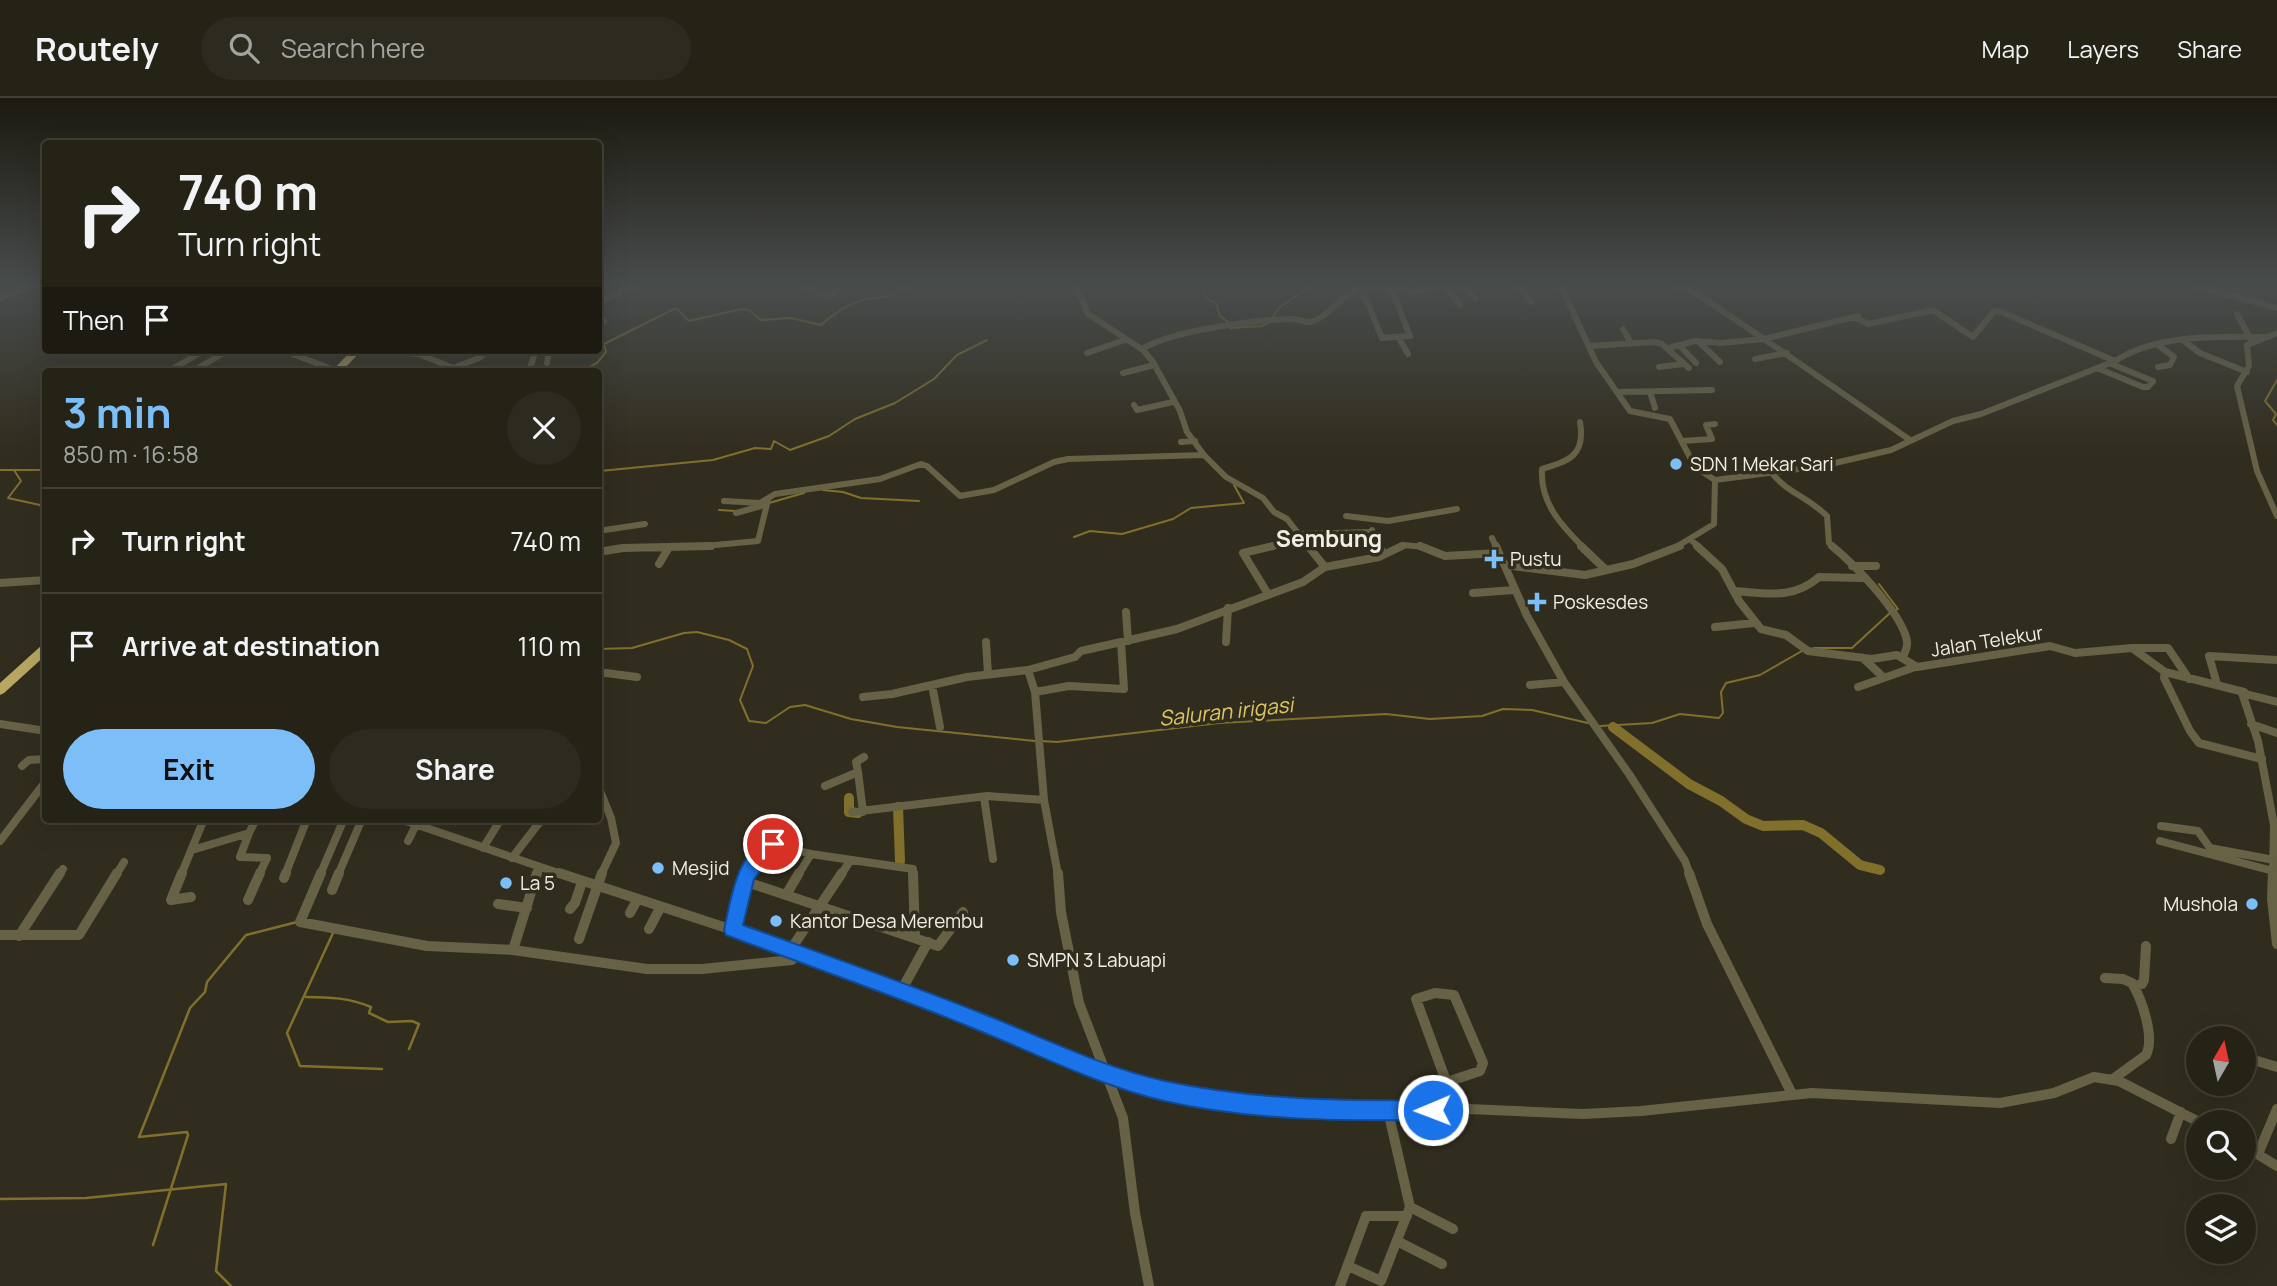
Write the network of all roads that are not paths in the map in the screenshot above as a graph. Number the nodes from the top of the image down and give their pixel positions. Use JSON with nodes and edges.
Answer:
{"nodes":[{"id":1,"x":1121,"y":341,"type":"edge"},
{"id":2,"x":1128,"y":341,"type":"edge"},
{"id":3,"x":1155,"y":341,"type":"edge"},
{"id":4,"x":1401,"y":341,"type":"edge"},
{"id":5,"x":1588,"y":341,"type":"edge"},
{"id":6,"x":1696,"y":341,"type":"edge"},
{"id":7,"x":1698,"y":341,"type":"edge"},
{"id":8,"x":1703,"y":341,"type":"edge"},
{"id":9,"x":1738,"y":341,"type":"edge"},
{"id":10,"x":1768,"y":341,"type":"edge"},
{"id":11,"x":2066,"y":341,"type":"edge"},
{"id":12,"x":2176,"y":341,"type":"edge"},
{"id":13,"x":2185,"y":341,"type":"edge"},
{"id":14,"x":2257,"y":341,"type":"edge"},
{"id":15,"x":1631,"y":343,"type":"joint"},
{"id":16,"x":2158,"y":345,"type":"junction"},
{"id":17,"x":1590,"y":346,"type":"junction"},
{"id":18,"x":1680,"y":346,"type":"junction"},
{"id":19,"x":1668,"y":348,"type":"junction"},
{"id":20,"x":1142,"y":349,"type":"junction"},
{"id":21,"x":1087,"y":353,"type":"dead end"},
{"id":22,"x":1787,"y":353,"type":"junction"},
{"id":23,"x":198,"y":354,"type":"edge"},
{"id":24,"x":222,"y":354,"type":"edge"},
{"id":25,"x":291,"y":354,"type":"edge"},
{"id":26,"x":346,"y":354,"type":"edge"},
{"id":27,"x":353,"y":354,"type":"edge"},
{"id":28,"x":417,"y":354,"type":"edge"},
{"id":29,"x":484,"y":354,"type":"edge"},
{"id":30,"x":548,"y":354,"type":"edge"},
{"id":31,"x":1408,"y":354,"type":"dead end"},
{"id":32,"x":1755,"y":359,"type":"dead end"},
{"id":33,"x":1720,"y":362,"type":"dead end"},
{"id":34,"x":2112,"y":362,"type":"junction"},
{"id":35,"x":547,"y":363,"type":"dead end"},
{"id":36,"x":1696,"y":363,"type":"dead end"},
{"id":37,"x":1154,"y":365,"type":"junction"},
{"id":38,"x":2158,"y":366,"type":"dead end"},
{"id":39,"x":1659,"y":367,"type":"dead end"},
{"id":40,"x":174,"y":368,"type":"edge"},
{"id":41,"x":199,"y":368,"type":"edge"},
{"id":42,"x":324,"y":368,"type":"edge"},
{"id":43,"x":334,"y":368,"type":"edge"},
{"id":44,"x":340,"y":368,"type":"edge"},
{"id":45,"x":447,"y":368,"type":"edge"},
{"id":46,"x":456,"y":368,"type":"edge"},
{"id":47,"x":2097,"y":368,"type":"junction"},
{"id":48,"x":2247,"y":372,"type":"junction"},
{"id":49,"x":1123,"y":373,"type":"dead end"},
{"id":50,"x":1712,"y":390,"type":"dead end"},
{"id":51,"x":1650,"y":392,"type":"junction"},
{"id":52,"x":1617,"y":393,"type":"junction"},
{"id":53,"x":1173,"y":402,"type":"junction"},
{"id":54,"x":1134,"y":405,"type":"dead end"},
{"id":55,"x":1655,"y":408,"type":"dead end"},
{"id":56,"x":1580,"y":422,"type":"dead end"},
{"id":57,"x":1715,"y":424,"type":"dead end"},
{"id":58,"x":1910,"y":440,"type":"junction"},
{"id":59,"x":1195,"y":441,"type":"junction"},
{"id":60,"x":1682,"y":441,"type":"junction"},
{"id":61,"x":1181,"y":442,"type":"dead end"},
{"id":62,"x":1204,"y":455,"type":"junction"},
{"id":63,"x":1772,"y":473,"type":"junction"},
{"id":64,"x":1715,"y":480,"type":"junction"},
{"id":65,"x":724,"y":501,"type":"dead end"},
{"id":66,"x":767,"y":502,"type":"junction"},
{"id":67,"x":1457,"y":509,"type":"dead end"},
{"id":68,"x":736,"y":513,"type":"dead end"},
{"id":69,"x":1346,"y":516,"type":"dead end"},
{"id":70,"x":2277,"y":516,"type":"edge"},
{"id":71,"x":1374,"y":520,"type":"junction"},
{"id":72,"x":645,"y":524,"type":"dead end"},
{"id":73,"x":602,"y":530,"type":"edge"},
{"id":74,"x":1371,"y":532,"type":"junction"},
{"id":75,"x":1301,"y":536,"type":"junction"},
{"id":76,"x":1492,"y":538,"type":"dead end"},
{"id":77,"x":1691,"y":540,"type":"junction"},
{"id":78,"x":697,"y":547,"type":"junction"},
{"id":79,"x":668,"y":549,"type":"junction"},
{"id":80,"x":602,"y":551,"type":"edge"},
{"id":81,"x":1499,"y":553,"type":"junction"},
{"id":82,"x":1385,"y":554,"type":"junction"},
{"id":83,"x":694,"y":555,"type":"dead end"},
{"id":84,"x":659,"y":564,"type":"dead end"},
{"id":85,"x":1505,"y":565,"type":"junction"},
{"id":86,"x":1325,"y":566,"type":"junction"},
{"id":87,"x":1852,"y":566,"type":"junction"},
{"id":88,"x":1876,"y":566,"type":"dead end"},
{"id":89,"x":1606,"y":570,"type":"junction"},
{"id":90,"x":1862,"y":578,"type":"junction"},
{"id":91,"x":42,"y":580,"type":"edge"},
{"id":92,"x":0,"y":583,"type":"edge"},
{"id":93,"x":1514,"y":590,"type":"junction"},
{"id":94,"x":1734,"y":591,"type":"junction"},
{"id":95,"x":1473,"y":593,"type":"dead end"},
{"id":96,"x":1268,"y":594,"type":"junction"},
{"id":97,"x":1228,"y":608,"type":"junction"},
{"id":98,"x":1126,"y":612,"type":"dead end"},
{"id":99,"x":1754,"y":623,"type":"junction"},
{"id":100,"x":1715,"y":627,"type":"dead end"},
{"id":101,"x":986,"y":642,"type":"dead end"},
{"id":102,"x":1124,"y":642,"type":"junction"},
{"id":103,"x":1226,"y":642,"type":"dead end"},
{"id":104,"x":2132,"y":648,"type":"junction"},
{"id":105,"x":1899,"y":656,"type":"junction"},
{"id":106,"x":40,"y":658,"type":"edge"},
{"id":107,"x":1863,"y":658,"type":"junction"},
{"id":108,"x":2277,"y":660,"type":"edge"},
{"id":109,"x":1915,"y":667,"type":"junction"},
{"id":110,"x":1028,"y":670,"type":"junction"},
{"id":111,"x":602,"y":672,"type":"edge"},
{"id":112,"x":2165,"y":672,"type":"junction"},
{"id":113,"x":988,"y":674,"type":"junction"},
{"id":114,"x":637,"y":677,"type":"dead end"},
{"id":115,"x":1883,"y":677,"type":"junction"},
{"id":116,"x":2189,"y":680,"type":"junction"},
{"id":117,"x":1564,"y":682,"type":"junction"},
{"id":118,"x":2217,"y":684,"type":"junction"},
{"id":119,"x":932,"y":685,"type":"junction"},
{"id":120,"x":1530,"y":685,"type":"dead end"},
{"id":121,"x":1858,"y":687,"type":"dead end"},
{"id":122,"x":0,"y":690,"type":"edge"},
{"id":123,"x":1035,"y":692,"type":"junction"},
{"id":124,"x":2244,"y":692,"type":"junction"},
{"id":125,"x":863,"y":697,"type":"dead end"},
{"id":126,"x":2277,"y":702,"type":"edge"},
{"id":127,"x":0,"y":724,"type":"edge"},
{"id":128,"x":2251,"y":724,"type":"junction"},
{"id":129,"x":940,"y":727,"type":"dead end"},
{"id":130,"x":42,"y":730,"type":"edge"},
{"id":131,"x":2277,"y":733,"type":"edge"},
{"id":132,"x":864,"y":757,"type":"dead end"},
{"id":133,"x":42,"y":759,"type":"edge"},
{"id":134,"x":2262,"y":759,"type":"junction"},
{"id":135,"x":22,"y":766,"type":"dead end"},
{"id":136,"x":858,"y":772,"type":"junction"},
{"id":137,"x":42,"y":786,"type":"edge"},
{"id":138,"x":825,"y":786,"type":"dead end"},
{"id":139,"x":602,"y":797,"type":"edge"},
{"id":140,"x":984,"y":798,"type":"junction"},
{"id":141,"x":1044,"y":800,"type":"junction"},
{"id":142,"x":863,"y":811,"type":"junction"},
{"id":143,"x":852,"y":812,"type":"dead end"},
{"id":144,"x":202,"y":823,"type":"edge"},
{"id":145,"x":254,"y":823,"type":"edge"},
{"id":146,"x":305,"y":823,"type":"edge"},
{"id":147,"x":342,"y":823,"type":"edge"},
{"id":148,"x":360,"y":823,"type":"edge"},
{"id":149,"x":410,"y":823,"type":"edge"},
{"id":150,"x":499,"y":823,"type":"edge"},
{"id":151,"x":539,"y":823,"type":"edge"},
{"id":152,"x":415,"y":825,"type":"junction"},
{"id":153,"x":2161,"y":825,"type":"dead end"},
{"id":154,"x":249,"y":833,"type":"junction"},
{"id":155,"x":208,"y":834,"type":"dead end"},
{"id":156,"x":197,"y":836,"type":"junction"},
{"id":157,"x":0,"y":841,"type":"edge"},
{"id":158,"x":408,"y":841,"type":"dead end"},
{"id":159,"x":2160,"y":841,"type":"dead end"},
{"id":160,"x":483,"y":848,"type":"junction"},
{"id":161,"x":192,"y":850,"type":"junction"},
{"id":162,"x":811,"y":855,"type":"junction"},
{"id":163,"x":512,"y":858,"type":"junction"},
{"id":164,"x":993,"y":859,"type":"dead end"},
{"id":165,"x":2274,"y":860,"type":"junction"},
{"id":166,"x":850,"y":861,"type":"junction"},
{"id":167,"x":124,"y":862,"type":"dead end"},
{"id":168,"x":539,"y":867,"type":"junction"},
{"id":169,"x":63,"y":869,"type":"dead end"},
{"id":170,"x":340,"y":869,"type":"junction"},
{"id":171,"x":321,"y":871,"type":"junction"},
{"id":172,"x":2273,"y":871,"type":"junction"},
{"id":173,"x":284,"y":878,"type":"dead end"},
{"id":174,"x":744,"y":881,"type":"junction"},
{"id":175,"x":582,"y":882,"type":"junction"},
{"id":176,"x":595,"y":887,"type":"junction"},
{"id":177,"x":332,"y":890,"type":"dead end"},
{"id":178,"x":786,"y":895,"type":"junction"},
{"id":179,"x":191,"y":897,"type":"dead end"},
{"id":180,"x":248,"y":900,"type":"dead end"},
{"id":181,"x":637,"y":900,"type":"junction"},
{"id":182,"x":498,"y":904,"type":"dead end"},
{"id":183,"x":820,"y":906,"type":"junction"},
{"id":184,"x":527,"y":908,"type":"junction"},
{"id":185,"x":660,"y":908,"type":"junction"},
{"id":186,"x":570,"y":909,"type":"dead end"},
{"id":187,"x":963,"y":912,"type":"dead end"},
{"id":188,"x":630,"y":913,"type":"dead end"},
{"id":189,"x":649,"y":929,"type":"dead end"},
{"id":190,"x":733,"y":930,"type":"junction"},
{"id":191,"x":0,"y":935,"type":"edge"},
{"id":192,"x":19,"y":936,"type":"junction"},
{"id":193,"x":915,"y":937,"type":"junction"},
{"id":194,"x":579,"y":939,"type":"dead end"},
{"id":195,"x":928,"y":942,"type":"junction"},
{"id":196,"x":2277,"y":944,"type":"edge"},
{"id":197,"x":2146,"y":946,"type":"dead end"},
{"id":198,"x":513,"y":950,"type":"junction"},
{"id":199,"x":794,"y":951,"type":"junction"},
{"id":200,"x":2105,"y":978,"type":"dead end"},
{"id":201,"x":2135,"y":986,"type":"junction"},
{"id":202,"x":901,"y":991,"type":"junction"},
{"id":203,"x":2256,"y":1061,"type":"edge"},
{"id":204,"x":2277,"y":1067,"type":"edge"},
{"id":205,"x":1108,"y":1073,"type":"junction"},
{"id":206,"x":2113,"y":1079,"type":"junction"},
{"id":207,"x":1446,"y":1081,"type":"junction"},
{"id":208,"x":1792,"y":1094,"type":"junction"},
{"id":209,"x":2277,"y":1109,"type":"edge"},
{"id":210,"x":1433,"y":1110,"type":"junction"},
{"id":211,"x":1388,"y":1111,"type":"junction"},
{"id":212,"x":2181,"y":1112,"type":"junction"},
{"id":213,"x":2186,"y":1115,"type":"edge"},
{"id":214,"x":2171,"y":1139,"type":"dead end"},
{"id":215,"x":2258,"y":1154,"type":"joint"},
{"id":216,"x":2277,"y":1166,"type":"edge"},
{"id":217,"x":1408,"y":1212,"type":"junction"},
{"id":218,"x":1453,"y":1229,"type":"dead end"},
{"id":219,"x":1396,"y":1241,"type":"junction"},
{"id":220,"x":1442,"y":1264,"type":"dead end"},
{"id":221,"x":1348,"y":1266,"type":"junction"},
{"id":222,"x":1149,"y":1286,"type":"edge"},
{"id":223,"x":1340,"y":1286,"type":"edge"}],
"edges":[{"from":1,"to":21,"type":"street"},
{"from":2,"to":20,"type":"street"},
{"from":3,"to":20,"type":"street"},
{"from":4,"to":31,"type":"street"},
{"from":5,"to":17,"type":"street"},
{"from":6,"to":18,"type":"street"},
{"from":7,"to":33,"type":"street"},
{"from":8,"to":9,"type":"street"},
{"from":10,"to":22,"type":"street"},
{"from":11,"to":34,"type":"street"},
{"from":12,"to":16,"type":"street"},
{"from":13,"to":48,"type":"street"},
{"from":14,"to":48,"type":"street"},
{"from":15,"to":17,"type":"street"},
{"from":15,"to":19,"type":"street"},
{"from":16,"to":34,"type":"street"},
{"from":16,"to":38,"type":"street"},
{"from":17,"to":52,"type":"street"},
{"from":18,"to":19,"type":"street"},
{"from":18,"to":36,"type":"street"},
{"from":19,"to":39,"type":"street"},
{"from":20,"to":37,"type":"street"},
{"from":22,"to":32,"type":"street"},
{"from":22,"to":58,"type":"street"},
{"from":23,"to":40,"type":"street"},
{"from":24,"to":41,"type":"street"},
{"from":25,"to":42,"type":"street"},
{"from":26,"to":43,"type":"highway"},
{"from":27,"to":44,"type":"highway"},
{"from":28,"to":45,"type":"street"},
{"from":29,"to":46,"type":"street"},
{"from":30,"to":35,"type":"street"},
{"from":34,"to":47,"type":"street"},
{"from":34,"to":47,"type":"street"},
{"from":37,"to":49,"type":"street"},
{"from":37,"to":53,"type":"street"},
{"from":47,"to":58,"type":"street"},
{"from":48,"to":70,"type":"street"},
{"from":50,"to":51,"type":"street"},
{"from":51,"to":52,"type":"street"},
{"from":51,"to":55,"type":"street"},
{"from":52,"to":60,"type":"street"},
{"from":53,"to":54,"type":"street"},
{"from":53,"to":59,"type":"street"},
{"from":56,"to":89,"type":"street"},
{"from":57,"to":60,"type":"street"},
{"from":58,"to":63,"type":"street"},
{"from":59,"to":61,"type":"street"},
{"from":59,"to":62,"type":"street"},
{"from":60,"to":64,"type":"street"},
{"from":62,"to":66,"type":"street"},
{"from":62,"to":75,"type":"street"},
{"from":63,"to":64,"type":"street"},
{"from":63,"to":87,"type":"street"},
{"from":64,"to":77,"type":"street"},
{"from":65,"to":66,"type":"street"},
{"from":66,"to":68,"type":"street"},
{"from":66,"to":78,"type":"street"},
{"from":67,"to":71,"type":"street"},
{"from":69,"to":71,"type":"street"},
{"from":71,"to":74,"type":"street"},
{"from":72,"to":73,"type":"street"},
{"from":74,"to":75,"type":"street"},
{"from":74,"to":82,"type":"street"},
{"from":75,"to":86,"type":"street"},
{"from":75,"to":96,"type":"street"},
{"from":76,"to":81,"type":"street"},
{"from":77,"to":89,"type":"street"},
{"from":77,"to":94,"type":"street"},
{"from":78,"to":79,"type":"street"},
{"from":78,"to":83,"type":"street"},
{"from":79,"to":80,"type":"street"},
{"from":79,"to":84,"type":"street"},
{"from":81,"to":82,"type":"street"},
{"from":81,"to":85,"type":"street"},
{"from":82,"to":86,"type":"street"},
{"from":85,"to":89,"type":"street"},
{"from":85,"to":93,"type":"street"},
{"from":86,"to":96,"type":"street"},
{"from":87,"to":88,"type":"street"},
{"from":87,"to":90,"type":"street"},
{"from":90,"to":94,"type":"street"},
{"from":90,"to":105,"type":"street"},
{"from":91,"to":92,"type":"street"},
{"from":93,"to":95,"type":"street"},
{"from":93,"to":117,"type":"street"},
{"from":94,"to":99,"type":"street"},
{"from":96,"to":97,"type":"street"},
{"from":97,"to":102,"type":"street"},
{"from":97,"to":103,"type":"street"},
{"from":98,"to":102,"type":"street"},
{"from":99,"to":100,"type":"street"},
{"from":99,"to":107,"type":"street"},
{"from":101,"to":113,"type":"street"},
{"from":102,"to":110,"type":"street"},
{"from":102,"to":123,"type":"street"},
{"from":104,"to":109,"type":"street","name":"Jalan Telekur"},
{"from":104,"to":112,"type":"street"},
{"from":104,"to":116,"type":"street","name":"Jalan Telekur"},
{"from":105,"to":107,"type":"street"},
{"from":105,"to":109,"type":"street","name":"Jalan Telekur"},
{"from":106,"to":122,"type":"highway"},
{"from":107,"to":115,"type":"street"},
{"from":108,"to":118,"type":"street"},
{"from":109,"to":115,"type":"street"},
{"from":110,"to":113,"type":"street"},
{"from":110,"to":123,"type":"street"},
{"from":111,"to":114,"type":"street"},
{"from":112,"to":116,"type":"street"},
{"from":112,"to":134,"type":"street"},
{"from":113,"to":119,"type":"street"},
{"from":115,"to":121,"type":"street"},
{"from":116,"to":118,"type":"street"},
{"from":117,"to":120,"type":"street"},
{"from":117,"to":208,"type":"street"},
{"from":118,"to":124,"type":"street"},
{"from":119,"to":125,"type":"street"},
{"from":119,"to":129,"type":"street"},
{"from":123,"to":141,"type":"street"},
{"from":124,"to":126,"type":"street"},
{"from":124,"to":128,"type":"street"},
{"from":127,"to":130,"type":"street"},
{"from":128,"to":131,"type":"street"},
{"from":128,"to":134,"type":"street"},
{"from":132,"to":136,"type":"street"},
{"from":133,"to":135,"type":"street"},
{"from":134,"to":165,"type":"street"},
{"from":136,"to":138,"type":"street"},
{"from":136,"to":142,"type":"street"},
{"from":137,"to":157,"type":"street"},
{"from":139,"to":176,"type":"street"},
{"from":140,"to":141,"type":"street"},
{"from":140,"to":142,"type":"street"},
{"from":140,"to":164,"type":"street"},
{"from":141,"to":205,"type":"street"},
{"from":142,"to":143,"type":"street"},
{"from":144,"to":156,"type":"street"},
{"from":145,"to":154,"type":"street"},
{"from":146,"to":173,"type":"street"},
{"from":147,"to":171,"type":"street"},
{"from":148,"to":170,"type":"street"},
{"from":149,"to":152,"type":"street"},
{"from":150,"to":160,"type":"street"},
{"from":151,"to":163,"type":"street"},
{"from":152,"to":158,"type":"street"},
{"from":152,"to":160,"type":"street"},
{"from":153,"to":165,"type":"street"},
{"from":154,"to":161,"type":"street"},
{"from":154,"to":180,"type":"street"},
{"from":155,"to":156,"type":"street"},
{"from":156,"to":161,"type":"street"},
{"from":159,"to":172,"type":"street"},
{"from":160,"to":163,"type":"street"},
{"from":161,"to":179,"type":"street"},
{"from":162,"to":166,"type":"street"},
{"from":162,"to":174,"type":"street"},
{"from":162,"to":178,"type":"street"},
{"from":163,"to":168,"type":"street"},
{"from":165,"to":172,"type":"street"},
{"from":166,"to":183,"type":"street"},
{"from":166,"to":193,"type":"street"},
{"from":167,"to":192,"type":"street"},
{"from":168,"to":175,"type":"street"},
{"from":168,"to":184,"type":"street"},
{"from":169,"to":192,"type":"street"},
{"from":170,"to":171,"type":"street"},
{"from":170,"to":177,"type":"street"},
{"from":171,"to":198,"type":"street"},
{"from":172,"to":196,"type":"street"},
{"from":174,"to":178,"type":"street"},
{"from":174,"to":190,"type":"street"},
{"from":175,"to":176,"type":"street"},
{"from":175,"to":186,"type":"street"},
{"from":176,"to":181,"type":"street"},
{"from":176,"to":194,"type":"street"},
{"from":178,"to":183,"type":"street"},
{"from":181,"to":185,"type":"street"},
{"from":181,"to":188,"type":"street"},
{"from":182,"to":184,"type":"street"},
{"from":183,"to":193,"type":"street"},
{"from":183,"to":199,"type":"street"},
{"from":184,"to":198,"type":"street"},
{"from":185,"to":189,"type":"street"},
{"from":185,"to":190,"type":"street"},
{"from":187,"to":195,"type":"street"},
{"from":190,"to":199,"type":"street"},
{"from":191,"to":192,"type":"street"},
{"from":193,"to":195,"type":"street"},
{"from":195,"to":202,"type":"street"},
{"from":197,"to":201,"type":"street"},
{"from":198,"to":199,"type":"street"},
{"from":199,"to":202,"type":"street"},
{"from":200,"to":201,"type":"street"},
{"from":201,"to":206,"type":"street"},
{"from":202,"to":205,"type":"street"},
{"from":203,"to":204,"type":"street"},
{"from":205,"to":211,"type":"street"},
{"from":205,"to":222,"type":"street"},
{"from":206,"to":208,"type":"street"},
{"from":206,"to":212,"type":"street"},
{"from":207,"to":207,"type":"street"},
{"from":207,"to":210,"type":"street"},
{"from":208,"to":210,"type":"street"},
{"from":209,"to":215,"type":"street"},
{"from":210,"to":211,"type":"street"},
{"from":211,"to":217,"type":"street"},
{"from":212,"to":213,"type":"street"},
{"from":212,"to":214,"type":"street"},
{"from":215,"to":216,"type":"street"},
{"from":217,"to":218,"type":"street"},
{"from":217,"to":219,"type":"street"},
{"from":217,"to":221,"type":"street"},
{"from":219,"to":220,"type":"street"},
{"from":219,"to":221,"type":"street"},
{"from":221,"to":223,"type":"street"}]}
